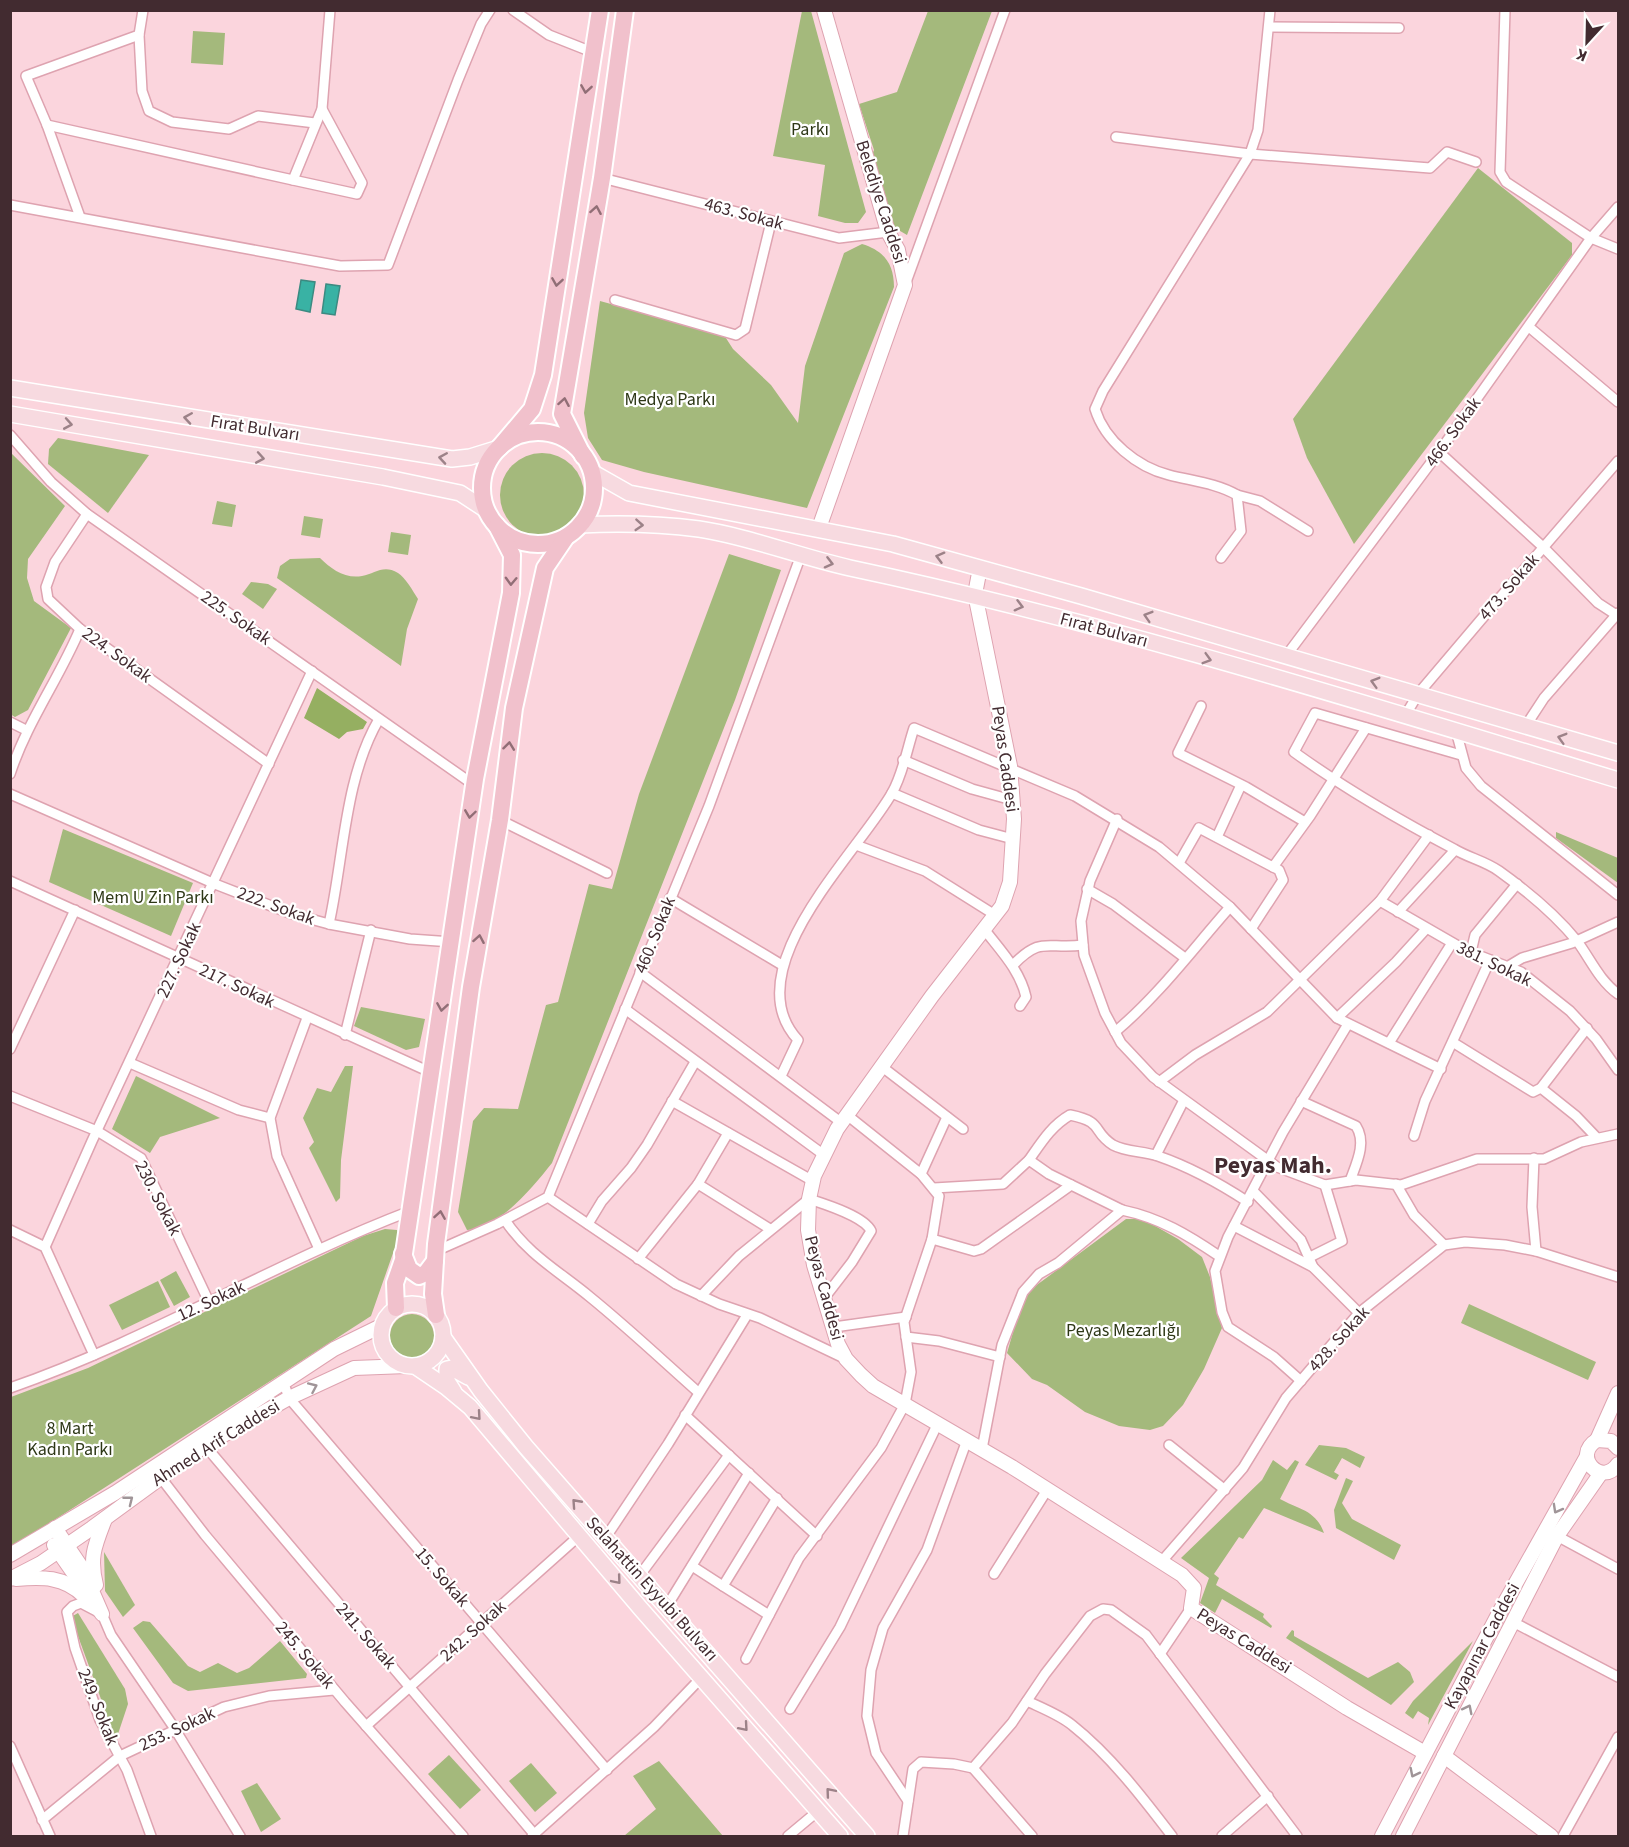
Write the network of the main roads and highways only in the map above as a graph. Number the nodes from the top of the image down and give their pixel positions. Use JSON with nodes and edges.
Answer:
{"nodes":[{"id":1,"x":600,"y":10,"type":"edge"},
{"id":2,"x":625,"y":10,"type":"edge"},
{"id":3,"x":10,"y":388,"type":"edge"},
{"id":4,"x":10,"y":414,"type":"edge"},
{"id":5,"x":499,"y":448,"type":"junction"},
{"id":6,"x":584,"y":456,"type":"junction"},
{"id":7,"x":592,"y":472,"type":"junction"},
{"id":8,"x":486,"y":510,"type":"junction"},
{"id":9,"x":580,"y":525,"type":"junction"},
{"id":10,"x":497,"y":526,"type":"junction"},
{"id":11,"x":566,"y":537,"type":"junction"},
{"id":12,"x":1618,"y":753,"type":"edge"},
{"id":13,"x":1618,"y":780,"type":"edge"},
{"id":14,"x":404,"y":1254,"type":"junction"},
{"id":15,"x":436,"y":1256,"type":"junction"},
{"id":16,"x":396,"y":1308,"type":"junction"},
{"id":17,"x":436,"y":1315,"type":"junction"},
{"id":18,"x":443,"y":1337,"type":"junction"},
{"id":19,"x":411,"y":1366,"type":"junction"},
{"id":20,"x":473,"y":1380,"type":"junction"},
{"id":21,"x":456,"y":1396,"type":"junction"},
{"id":22,"x":840,"y":1836,"type":"edge"},
{"id":23,"x":867,"y":1836,"type":"edge"}],
"edges":[{"from":1,"to":5,"type":"highway","one_way":true},
{"from":6,"to":2,"type":"highway","one_way":true},
{"from":5,"to":3,"type":"main road","name":"Fırat Bulvarı","one_way":true},
{"from":4,"to":8,"type":"main road","name":"Fırat Bulvarı","one_way":true},
{"from":5,"to":6,"type":"highway"},
{"from":5,"to":8,"type":"highway"},
{"from":6,"to":7,"type":"highway"},
{"from":7,"to":9,"type":"highway"},
{"from":12,"to":7,"type":"main road","name":"Fırat Bulvarı","one_way":true},
{"from":8,"to":10,"type":"highway"},
{"from":9,"to":11,"type":"highway"},
{"from":9,"to":13,"type":"main road","name":"Fırat Bulvarı","one_way":true},
{"from":10,"to":11,"type":"highway"},
{"from":10,"to":14,"type":"highway","one_way":true},
{"from":15,"to":11,"type":"highway","one_way":true},
{"from":14,"to":15,"type":"highway"},
{"from":14,"to":16,"type":"highway"},
{"from":15,"to":17,"type":"highway"},
{"from":16,"to":17,"type":"main road"},
{"from":16,"to":19,"type":"main road"},
{"from":17,"to":18,"type":"main road"},
{"from":18,"to":19,"type":"main road"},
{"from":18,"to":20,"type":"main road","name":"Selahattin Eyyubi Bulvarı"},
{"from":19,"to":21,"type":"main road","name":"Selahattin Eyyubi Bulvarı"},
{"from":20,"to":21,"type":"main road"},
{"from":23,"to":20,"type":"main road","name":"Selahattin Eyyubi Bulvarı","one_way":true},
{"from":21,"to":22,"type":"main road","name":"Selahattin Eyyubi Bulvarı","one_way":true}]}
